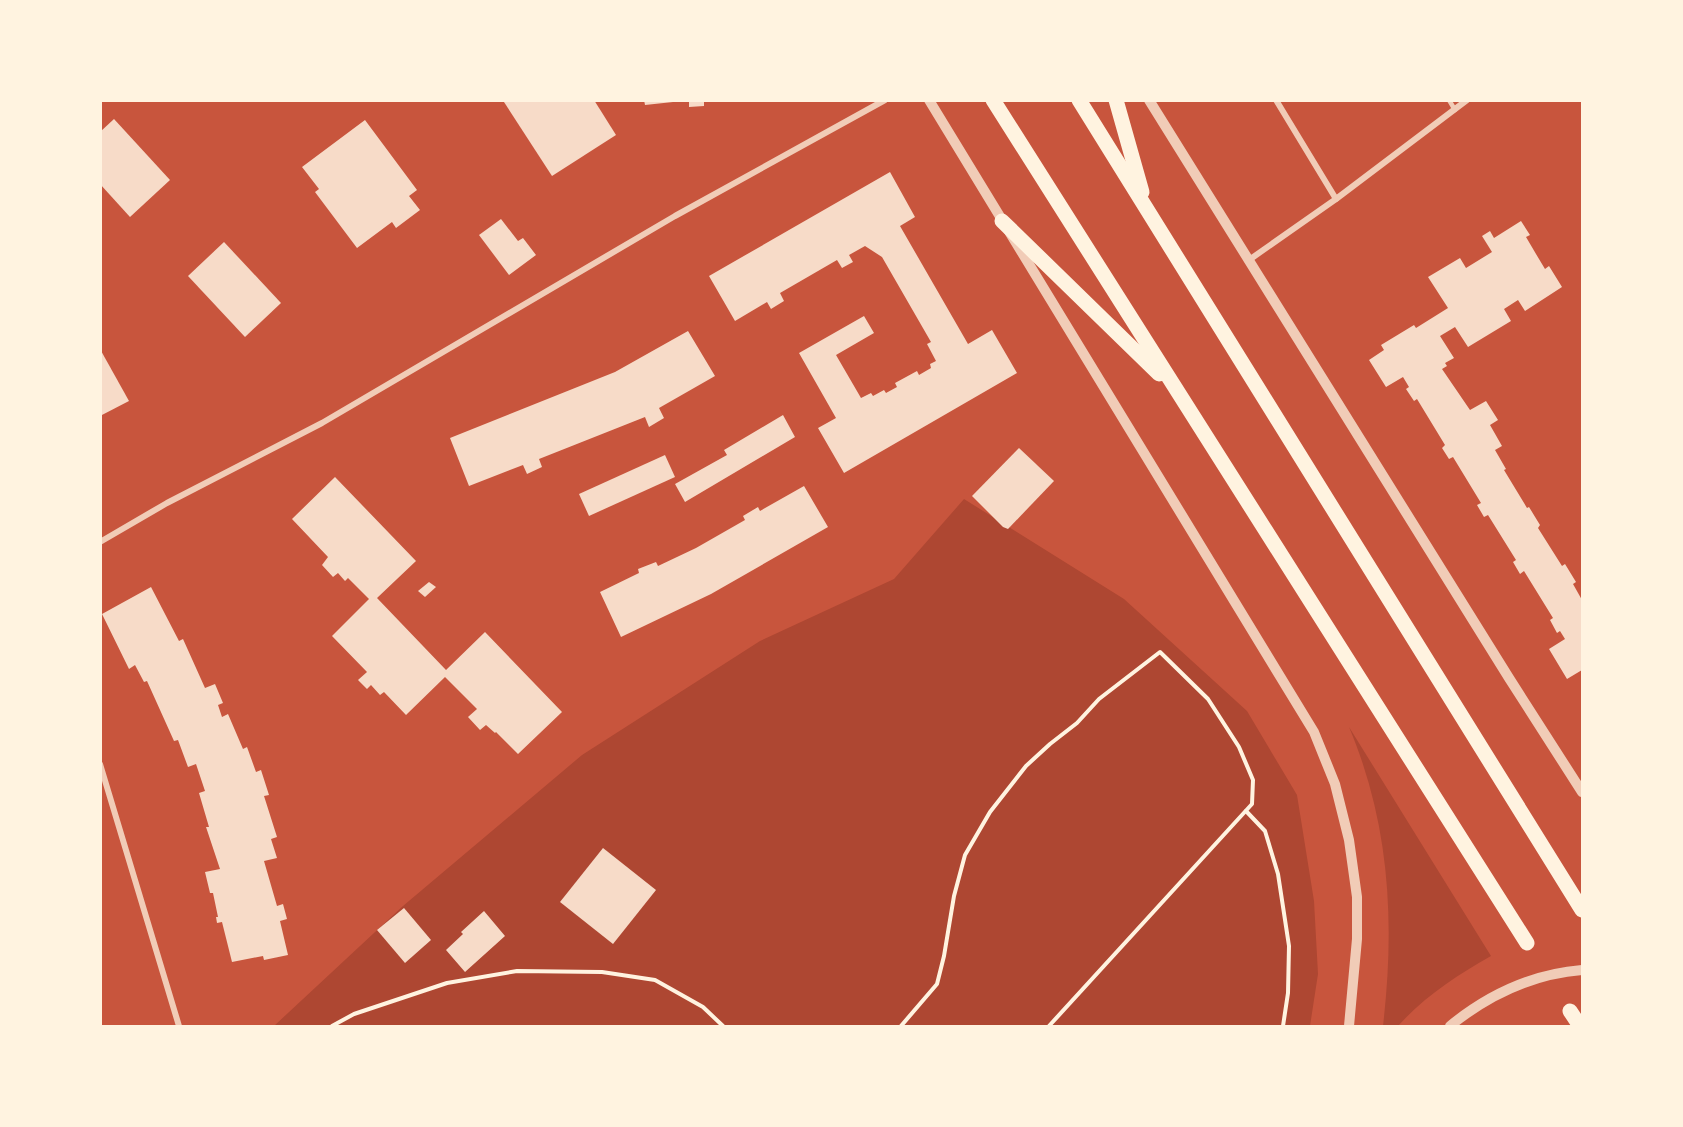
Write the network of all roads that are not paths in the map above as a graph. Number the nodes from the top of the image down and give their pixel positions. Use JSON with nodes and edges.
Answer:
{"nodes":[{"id":1,"x":885,"y":100,"type":"edge"},
{"id":2,"x":929,"y":100,"type":"edge"},
{"id":3,"x":993,"y":100,"type":"edge"},
{"id":4,"x":1078,"y":100,"type":"edge"},
{"id":5,"x":1116,"y":100,"type":"edge"},
{"id":6,"x":1149,"y":100,"type":"edge"},
{"id":7,"x":1276,"y":100,"type":"edge"},
{"id":8,"x":1449,"y":100,"type":"edge"},
{"id":9,"x":1467,"y":100,"type":"edge"},
{"id":10,"x":1455,"y":110,"type":"junction"},
{"id":11,"x":1336,"y":199,"type":"junction"},
{"id":12,"x":1147,"y":209,"type":"junction"},
{"id":13,"x":1002,"y":221,"type":"junction"},
{"id":14,"x":1249,"y":260,"type":"junction"},
{"id":15,"x":1178,"y":393,"type":"junction"},
{"id":16,"x":100,"y":542,"type":"edge"},
{"id":17,"x":100,"y":764,"type":"edge"},
{"id":18,"x":1582,"y":792,"type":"edge"},
{"id":19,"x":1582,"y":909,"type":"edge"},
{"id":20,"x":1527,"y":943,"type":"dead end"},
{"id":21,"x":1582,"y":970,"type":"edge"},
{"id":22,"x":1570,"y":1011,"type":"dead end"},
{"id":23,"x":179,"y":1026,"type":"edge"},
{"id":24,"x":1350,"y":1026,"type":"edge"},
{"id":25,"x":1450,"y":1026,"type":"edge"},
{"id":26,"x":1580,"y":1026,"type":"edge"}],
"edges":[{"from":1,"to":16,"type":"street"},
{"from":2,"to":13,"type":"street"},
{"from":3,"to":15,"type":"main road"},
{"from":4,"to":12,"type":"main road"},
{"from":5,"to":12,"type":"main road"},
{"from":6,"to":14,"type":"street"},
{"from":7,"to":11,"type":"street"},
{"from":8,"to":10,"type":"lane"},
{"from":9,"to":10,"type":"street"},
{"from":10,"to":11,"type":"street"},
{"from":11,"to":14,"type":"street"},
{"from":12,"to":19,"type":"main road"},
{"from":13,"to":15,"type":"main road"},
{"from":13,"to":24,"type":"street"},
{"from":14,"to":18,"type":"street"},
{"from":15,"to":20,"type":"main road"},
{"from":17,"to":23,"type":"street"},
{"from":21,"to":25,"type":"street"},
{"from":22,"to":26,"type":"main road"}]}
